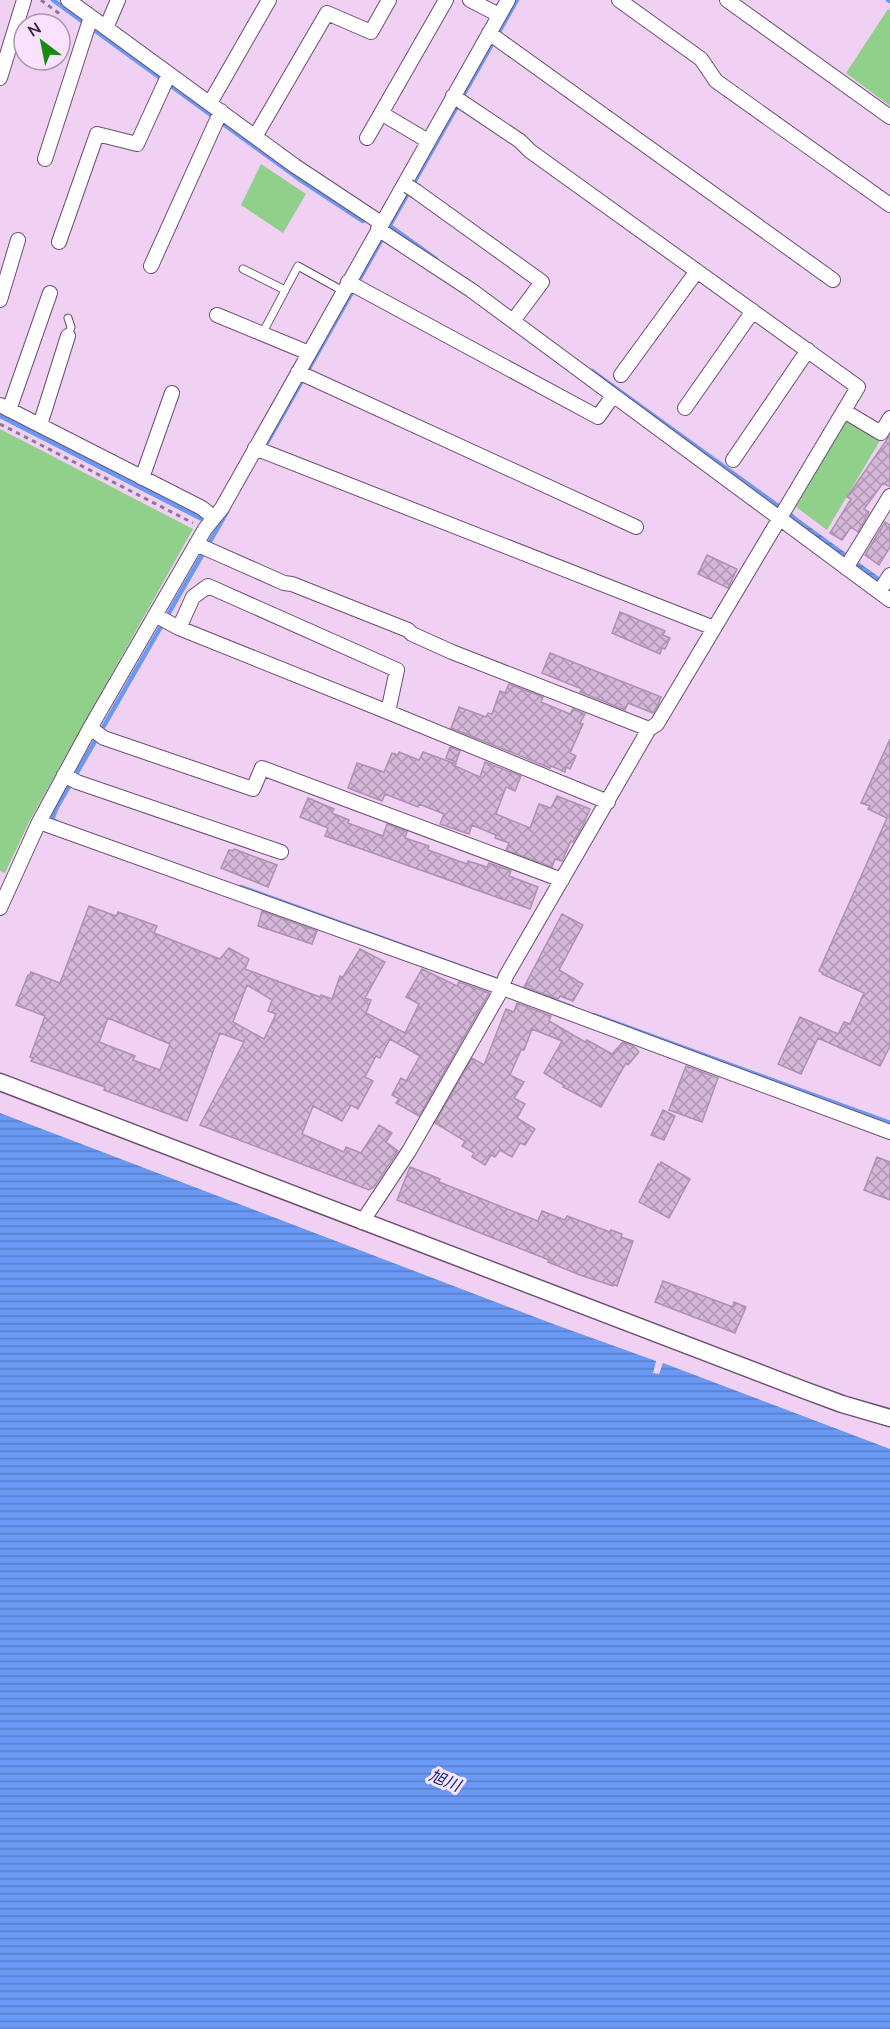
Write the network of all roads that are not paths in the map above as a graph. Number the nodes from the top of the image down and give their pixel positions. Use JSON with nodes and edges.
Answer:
{"nodes":[{"id":1,"x":24,"y":0,"type":"edge"},
{"id":2,"x":68,"y":0,"type":"edge"},
{"id":3,"x":118,"y":0,"type":"edge"},
{"id":4,"x":269,"y":0,"type":"edge"},
{"id":5,"x":389,"y":0,"type":"edge"},
{"id":6,"x":446,"y":0,"type":"edge"},
{"id":7,"x":470,"y":0,"type":"edge"},
{"id":8,"x":507,"y":0,"type":"edge"},
{"id":9,"x":619,"y":0,"type":"edge"},
{"id":10,"x":727,"y":0,"type":"edge"},
{"id":11,"x":499,"y":15,"type":"junction"},
{"id":12,"x":89,"y":23,"type":"junction"},
{"id":13,"x":106,"y":28,"type":"junction"},
{"id":14,"x":494,"y":36,"type":"junction"},
{"id":15,"x":0,"y":78,"type":"edge"},
{"id":16,"x":167,"y":80,"type":"junction"},
{"id":17,"x":458,"y":99,"type":"junction"},
{"id":18,"x":216,"y":113,"type":"junction"},
{"id":19,"x":381,"y":113,"type":"junction"},
{"id":20,"x":890,"y":117,"type":"edge"},
{"id":21,"x":256,"y":135,"type":"junction"},
{"id":22,"x":367,"y":138,"type":"dead end"},
{"id":23,"x":428,"y":141,"type":"junction"},
{"id":24,"x":45,"y":159,"type":"dead end"},
{"id":25,"x":410,"y":187,"type":"junction"},
{"id":26,"x":890,"y":205,"type":"edge"},
{"id":27,"x":382,"y":230,"type":"junction"},
{"id":28,"x":18,"y":240,"type":"dead end"},
{"id":29,"x":59,"y":242,"type":"dead end"},
{"id":30,"x":150,"y":266,"type":"dead end"},
{"id":31,"x":243,"y":269,"type":"dead end"},
{"id":32,"x":697,"y":271,"type":"junction"},
{"id":33,"x":832,"y":280,"type":"dead end"},
{"id":34,"x":351,"y":287,"type":"junction"},
{"id":35,"x":285,"y":290,"type":"junction"},
{"id":36,"x":50,"y":293,"type":"dead end"},
{"id":37,"x":0,"y":300,"type":"edge"},
{"id":38,"x":753,"y":311,"type":"junction"},
{"id":39,"x":217,"y":315,"type":"dead end"},
{"id":40,"x":68,"y":318,"type":"dead end"},
{"id":41,"x":515,"y":318,"type":"junction"},
{"id":42,"x":262,"y":334,"type":"junction"},
{"id":43,"x":68,"y":336,"type":"joint"},
{"id":44,"x":808,"y":350,"type":"junction"},
{"id":45,"x":309,"y":352,"type":"junction"},
{"id":46,"x":303,"y":374,"type":"junction"},
{"id":47,"x":621,"y":375,"type":"dead end"},
{"id":48,"x":172,"y":393,"type":"dead end"},
{"id":49,"x":613,"y":396,"type":"junction"},
{"id":50,"x":5,"y":407,"type":"edge"},
{"id":51,"x":685,"y":408,"type":"dead end"},
{"id":52,"x":844,"y":411,"type":"junction"},
{"id":53,"x":890,"y":418,"type":"edge"},
{"id":54,"x":40,"y":425,"type":"junction"},
{"id":55,"x":260,"y":450,"type":"junction"},
{"id":56,"x":733,"y":460,"type":"dead end"},
{"id":57,"x":142,"y":478,"type":"junction"},
{"id":58,"x":890,"y":496,"type":"edge"},
{"id":59,"x":783,"y":514,"type":"junction"},
{"id":60,"x":209,"y":523,"type":"junction"},
{"id":61,"x":636,"y":527,"type":"dead end"},
{"id":62,"x":202,"y":547,"type":"junction"},
{"id":63,"x":849,"y":563,"type":"junction"},
{"id":64,"x":885,"y":587,"type":"edge"},
{"id":65,"x":183,"y":591,"type":"junction"},
{"id":66,"x":165,"y":621,"type":"junction"},
{"id":67,"x":714,"y":628,"type":"junction"},
{"id":68,"x":388,"y":712,"type":"junction"},
{"id":69,"x":649,"y":729,"type":"junction"},
{"id":70,"x":96,"y":732,"type":"junction"},
{"id":71,"x":70,"y":778,"type":"junction"},
{"id":72,"x":608,"y":802,"type":"junction"},
{"id":73,"x":39,"y":822,"type":"junction"},
{"id":74,"x":281,"y":852,"type":"dead end"},
{"id":75,"x":562,"y":880,"type":"junction"},
{"id":76,"x":0,"y":908,"type":"edge"},
{"id":77,"x":504,"y":983,"type":"junction"},
{"id":78,"x":0,"y":1082,"type":"edge"},
{"id":79,"x":890,"y":1132,"type":"edge"},
{"id":80,"x":362,"y":1222,"type":"junction"},
{"id":81,"x":888,"y":1414,"type":"edge"}],
"edges":[{"from":1,"to":15,"type":"street"},
{"from":2,"to":12,"type":"street"},
{"from":3,"to":13,"type":"street"},
{"from":4,"to":18,"type":"street"},
{"from":5,"to":21,"type":"street"},
{"from":6,"to":19,"type":"street"},
{"from":7,"to":11,"type":"street"},
{"from":8,"to":11,"type":"street"},
{"from":9,"to":26,"type":"street"},
{"from":10,"to":20,"type":"street"},
{"from":11,"to":14,"type":"street"},
{"from":12,"to":13,"type":"street"},
{"from":12,"to":24,"type":"street"},
{"from":13,"to":16,"type":"street"},
{"from":14,"to":17,"type":"street"},
{"from":14,"to":33,"type":"street"},
{"from":16,"to":18,"type":"street"},
{"from":16,"to":29,"type":"street"},
{"from":17,"to":23,"type":"street"},
{"from":17,"to":32,"type":"street"},
{"from":18,"to":21,"type":"street"},
{"from":18,"to":30,"type":"street"},
{"from":19,"to":22,"type":"street"},
{"from":19,"to":23,"type":"street"},
{"from":21,"to":27,"type":"street"},
{"from":23,"to":25,"type":"street"},
{"from":25,"to":27,"type":"street"},
{"from":25,"to":41,"type":"street"},
{"from":27,"to":34,"type":"street"},
{"from":27,"to":41,"type":"street"},
{"from":28,"to":37,"type":"street"},
{"from":31,"to":35,"type":"lane"},
{"from":32,"to":38,"type":"street"},
{"from":32,"to":47,"type":"street"},
{"from":34,"to":35,"type":"lane"},
{"from":34,"to":45,"type":"street"},
{"from":34,"to":49,"type":"street"},
{"from":35,"to":42,"type":"lane"},
{"from":36,"to":50,"type":"street"},
{"from":38,"to":44,"type":"street"},
{"from":38,"to":51,"type":"street"},
{"from":39,"to":42,"type":"street"},
{"from":40,"to":43,"type":"lane"},
{"from":41,"to":49,"type":"street"},
{"from":42,"to":45,"type":"street"},
{"from":43,"to":54,"type":"street"},
{"from":44,"to":52,"type":"street"},
{"from":44,"to":56,"type":"street"},
{"from":45,"to":46,"type":"street"},
{"from":46,"to":55,"type":"street"},
{"from":46,"to":61,"type":"street"},
{"from":48,"to":57,"type":"street"},
{"from":49,"to":59,"type":"street"},
{"from":50,"to":54,"type":"street"},
{"from":52,"to":53,"type":"street"},
{"from":52,"to":59,"type":"street"},
{"from":54,"to":57,"type":"street"},
{"from":55,"to":60,"type":"street"},
{"from":55,"to":67,"type":"street"},
{"from":57,"to":60,"type":"street"},
{"from":58,"to":63,"type":"street"},
{"from":59,"to":63,"type":"street"},
{"from":59,"to":67,"type":"street"},
{"from":60,"to":62,"type":"street"},
{"from":62,"to":65,"type":"street"},
{"from":62,"to":69,"type":"street"},
{"from":63,"to":64,"type":"street"},
{"from":65,"to":66,"type":"street"},
{"from":65,"to":66,"type":"street"},
{"from":65,"to":68,"type":"street"},
{"from":66,"to":68,"type":"street"},
{"from":66,"to":70,"type":"street"},
{"from":67,"to":69,"type":"street"},
{"from":68,"to":72,"type":"street"},
{"from":69,"to":72,"type":"street"},
{"from":70,"to":71,"type":"street"},
{"from":70,"to":75,"type":"street"},
{"from":71,"to":73,"type":"street"},
{"from":71,"to":74,"type":"street"},
{"from":72,"to":75,"type":"street"},
{"from":73,"to":76,"type":"street"},
{"from":73,"to":77,"type":"street"},
{"from":75,"to":77,"type":"street"},
{"from":77,"to":79,"type":"street"},
{"from":77,"to":80,"type":"street"},
{"from":78,"to":80,"type":"street"},
{"from":80,"to":81,"type":"street"}]}
